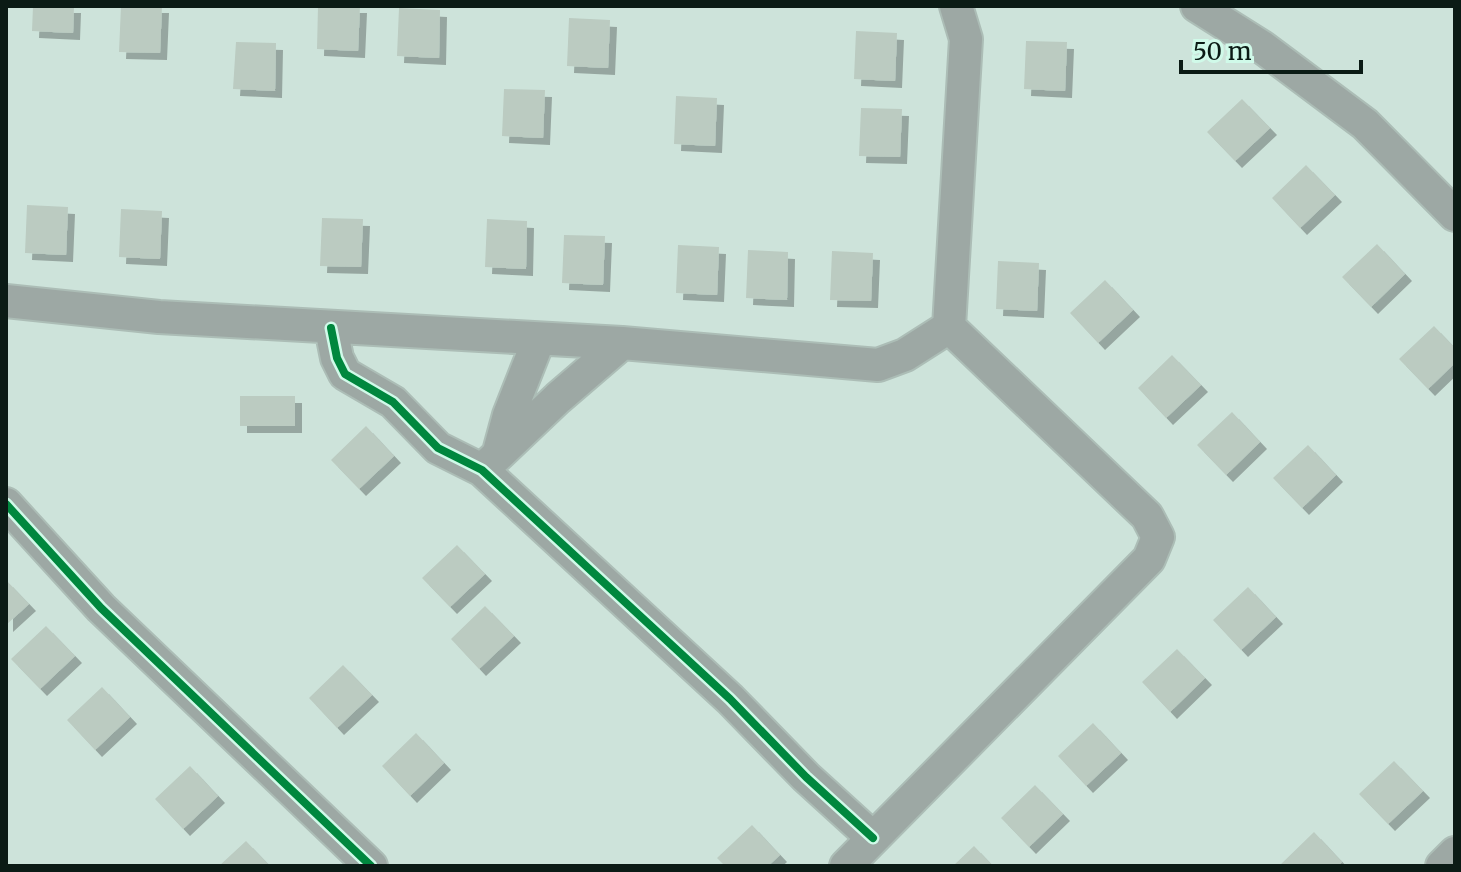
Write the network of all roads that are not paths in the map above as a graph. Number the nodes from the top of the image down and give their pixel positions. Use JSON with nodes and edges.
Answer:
{"nodes":[{"id":1,"x":956,"y":6,"type":"edge"},
{"id":2,"x":1197,"y":6,"type":"edge"},
{"id":3,"x":1455,"y":215,"type":"edge"},
{"id":4,"x":6,"y":301,"type":"edge"},
{"id":5,"x":949,"y":327,"type":"junction"},
{"id":6,"x":331,"y":328,"type":"junction"},
{"id":7,"x":539,"y":339,"type":"junction"},
{"id":8,"x":622,"y":343,"type":"junction"},
{"id":9,"x":490,"y":461,"type":"junction"},
{"id":10,"x":6,"y":504,"type":"edge"},
{"id":11,"x":873,"y":838,"type":"junction"},
{"id":12,"x":1455,"y":853,"type":"edge"},
{"id":13,"x":371,"y":866,"type":"edge"},
{"id":14,"x":846,"y":866,"type":"edge"},
{"id":15,"x":1442,"y":866,"type":"edge"}],
"edges":[{"from":1,"to":5,"type":"street"},
{"from":2,"to":3,"type":"street"},
{"from":4,"to":6,"type":"street"},
{"from":5,"to":8,"type":"street"},
{"from":5,"to":11,"type":"street"},
{"from":6,"to":7,"type":"street"},
{"from":6,"to":9,"type":"street"},
{"from":7,"to":8,"type":"street"},
{"from":7,"to":9,"type":"street"},
{"from":8,"to":9,"type":"street"},
{"from":9,"to":11,"type":"street"},
{"from":10,"to":13,"type":"street"},
{"from":11,"to":14,"type":"street"},
{"from":12,"to":15,"type":"street"}]}
